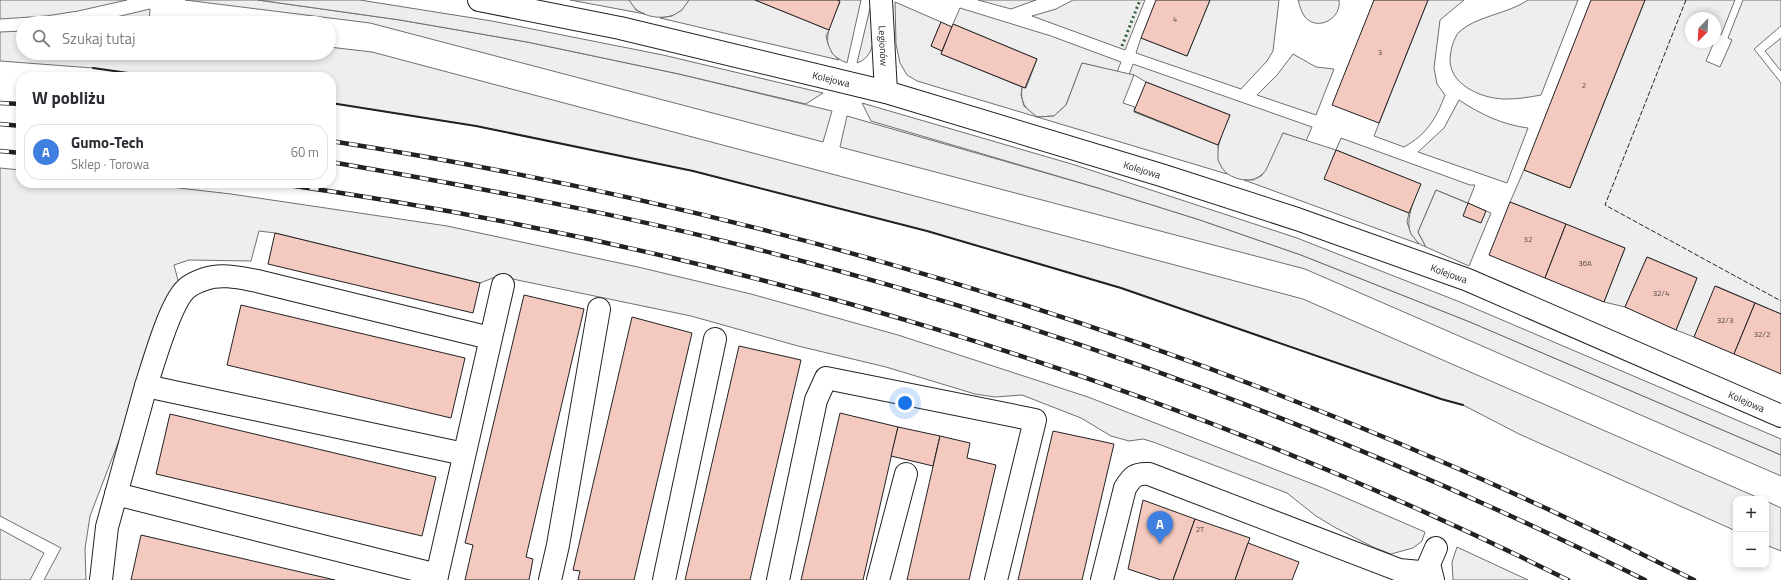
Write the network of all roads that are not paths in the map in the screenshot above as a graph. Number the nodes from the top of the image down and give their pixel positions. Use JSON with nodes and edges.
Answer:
{"nodes":[{"id":1,"x":479,"y":0,"type":"edge"},
{"id":2,"x":881,"y":0,"type":"edge"},
{"id":3,"x":886,"y":92,"type":"junction"},
{"id":4,"x":503,"y":285,"type":"dead end"},
{"id":5,"x":599,"y":309,"type":"dead end"},
{"id":6,"x":490,"y":338,"type":"junction"},
{"id":7,"x":715,"y":339,"type":"dead end"},
{"id":8,"x":146,"y":386,"type":"junction"},
{"id":9,"x":1781,"y":416,"type":"edge"},
{"id":10,"x":464,"y":454,"type":"junction"},
{"id":11,"x":906,"y":474,"type":"dead end"},
{"id":12,"x":116,"y":494,"type":"junction"},
{"id":13,"x":1436,"y":548,"type":"dead end"},
{"id":14,"x":1432,"y":575,"type":"edge"},
{"id":15,"x":436,"y":578,"type":"edge"},
{"id":16,"x":101,"y":580,"type":"edge"},
{"id":17,"x":550,"y":580,"type":"edge"},
{"id":18,"x":664,"y":580,"type":"edge"},
{"id":19,"x":778,"y":580,"type":"edge"},
{"id":20,"x":878,"y":580,"type":"edge"},
{"id":21,"x":996,"y":580,"type":"edge"},
{"id":22,"x":1102,"y":580,"type":"edge"}],
"edges":[{"from":1,"to":3,"type":"street","name":"Kolejowa"},
{"from":2,"to":3,"type":"street","name":"Legionów"},
{"from":3,"to":9,"type":"street","name":"Kolejowa"},
{"from":4,"to":6,"type":"street"},
{"from":5,"to":17,"type":"street"},
{"from":6,"to":8,"type":"street"},
{"from":6,"to":10,"type":"street"},
{"from":7,"to":18,"type":"street"},
{"from":8,"to":10,"type":"street"},
{"from":8,"to":12,"type":"street"},
{"from":10,"to":15,"type":"street"},
{"from":11,"to":20,"type":"street"},
{"from":12,"to":15,"type":"street"},
{"from":12,"to":16,"type":"street"},
{"from":13,"to":14,"type":"street"},
{"from":14,"to":22,"type":"street"},
{"from":19,"to":21,"type":"street"}]}
